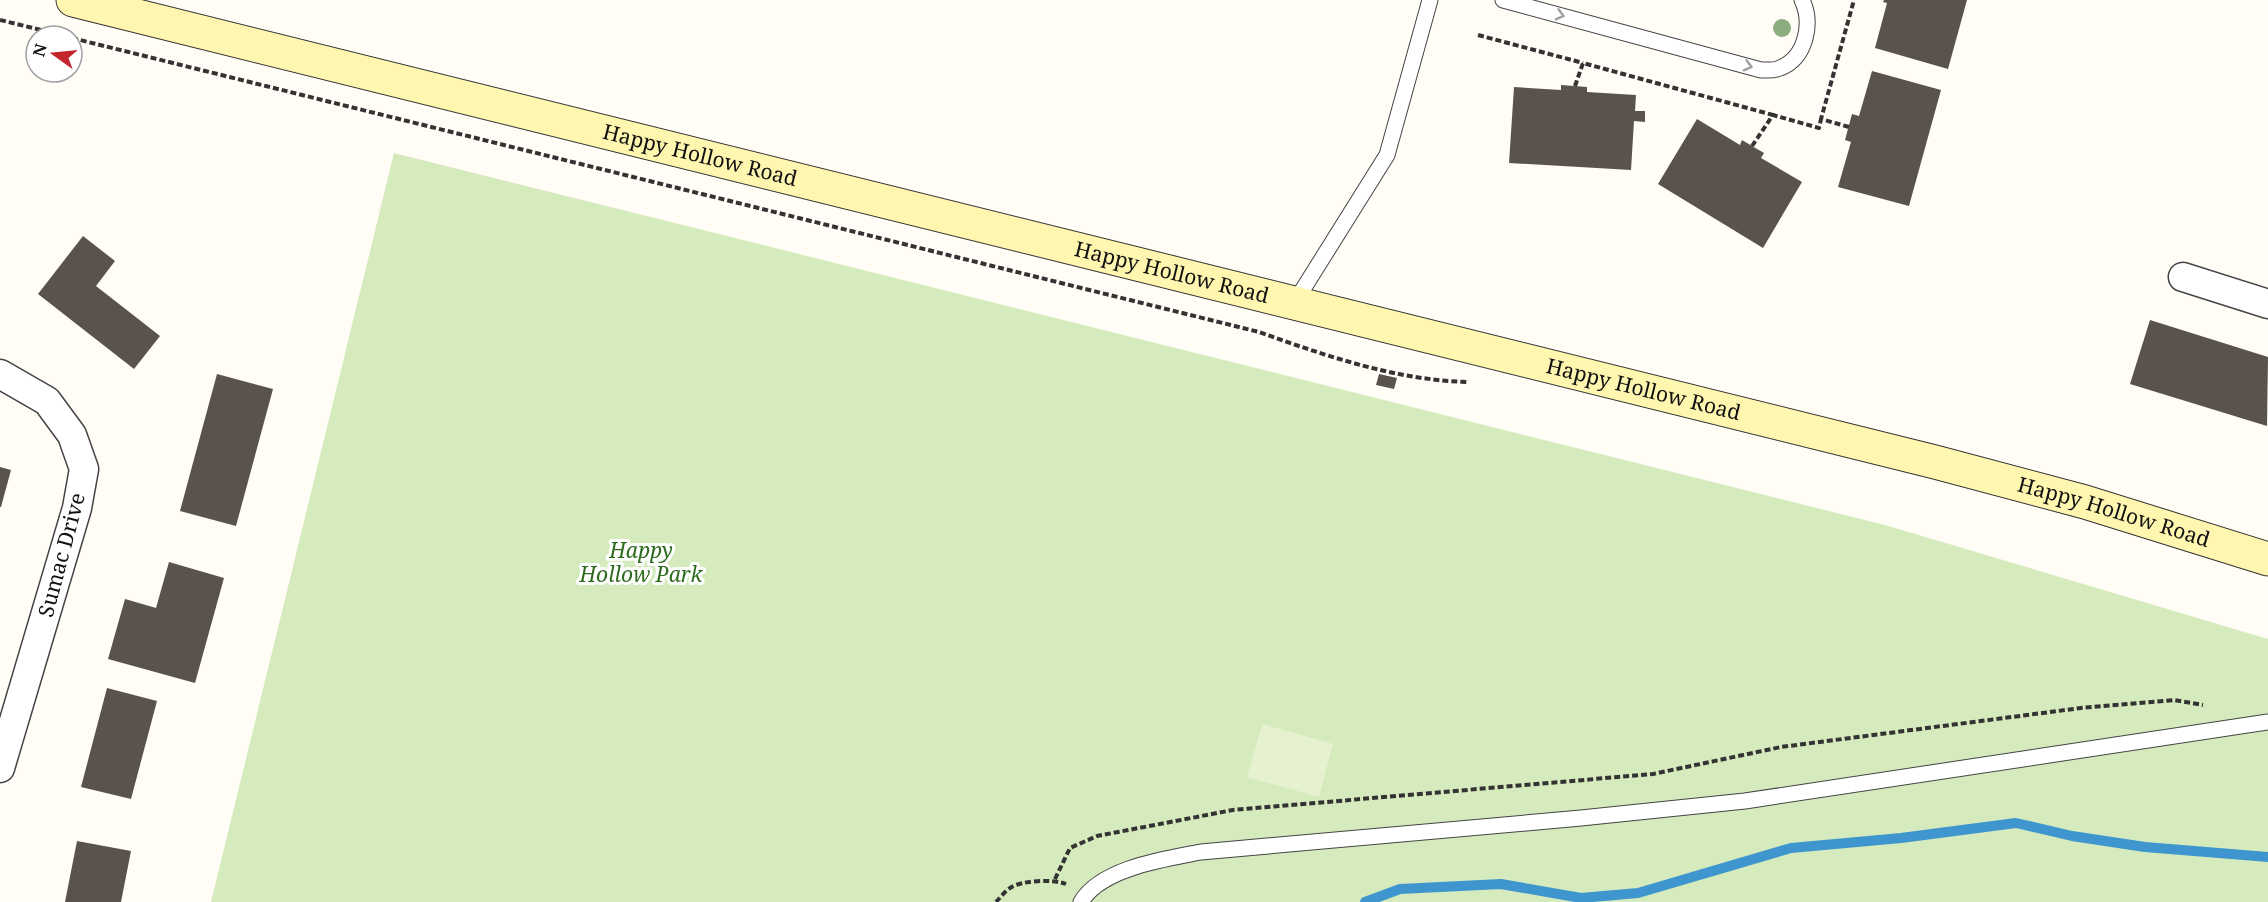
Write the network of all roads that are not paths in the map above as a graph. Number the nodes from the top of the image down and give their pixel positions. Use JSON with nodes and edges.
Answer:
{"nodes":[{"id":1,"x":73,"y":0,"type":"edge"},
{"id":2,"x":1430,"y":0,"type":"edge"},
{"id":3,"x":1503,"y":0,"type":"edge"},
{"id":4,"x":1802,"y":0,"type":"edge"},
{"id":5,"x":2184,"y":277,"type":"dead end"},
{"id":6,"x":1295,"y":302,"type":"junction"},
{"id":7,"x":2268,"y":304,"type":"edge"},
{"id":8,"x":0,"y":374,"type":"edge"},
{"id":9,"x":2268,"y":559,"type":"edge"},
{"id":10,"x":2268,"y":722,"type":"edge"},
{"id":11,"x":0,"y":768,"type":"edge"},
{"id":12,"x":1084,"y":898,"type":"edge"}],
"edges":[{"from":1,"to":6,"type":"main road","name":"Happy Hollow Road"},
{"from":2,"to":6,"type":"lane"},
{"from":3,"to":4,"type":"lane","one_way":true},
{"from":5,"to":7,"type":"street"},
{"from":6,"to":9,"type":"main road","name":"Happy Hollow Road"},
{"from":8,"to":11,"type":"street","name":"Sumac Drive"},
{"from":10,"to":12,"type":"lane"}]}
